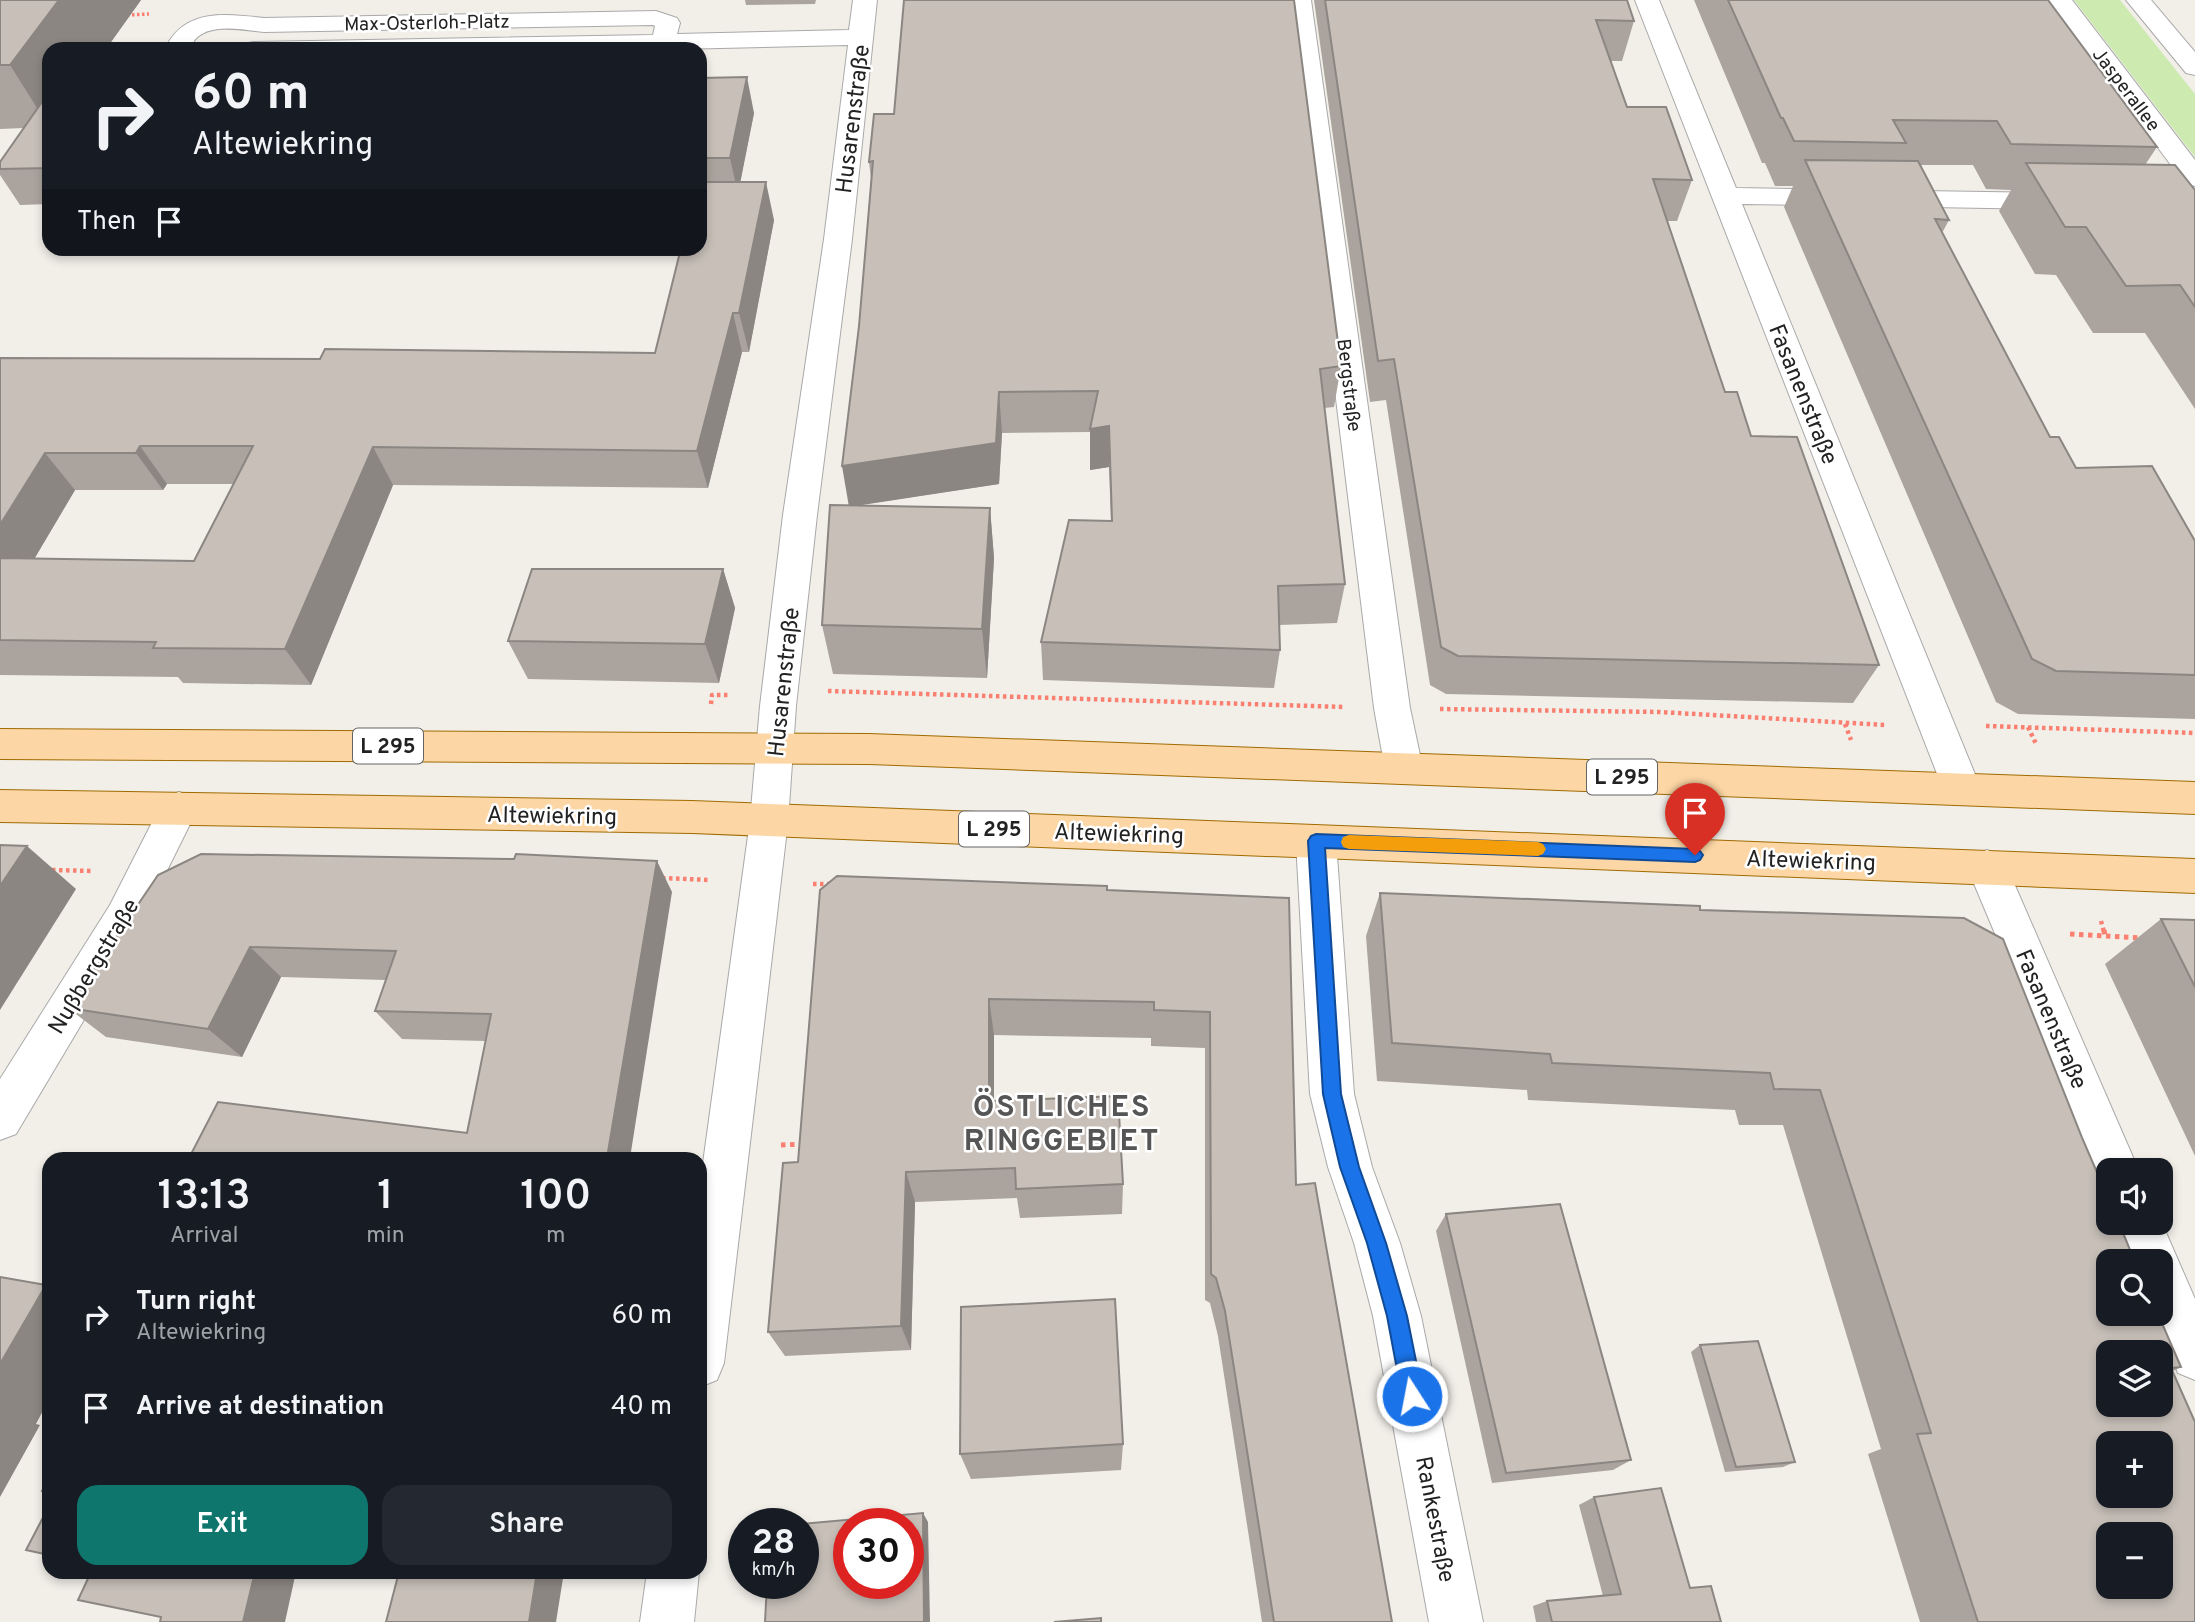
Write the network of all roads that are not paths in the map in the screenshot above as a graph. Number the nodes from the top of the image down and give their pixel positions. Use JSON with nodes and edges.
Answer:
{"nodes":[{"id":1,"x":865,"y":0,"type":"edge"},
{"id":2,"x":1299,"y":0,"type":"edge"},
{"id":3,"x":1647,"y":0,"type":"edge"},
{"id":4,"x":2060,"y":0,"type":"edge"},
{"id":5,"x":2138,"y":0,"type":"edge"},
{"id":6,"x":861,"y":37,"type":"junction"},
{"id":7,"x":180,"y":42,"type":"edge"},
{"id":8,"x":663,"y":42,"type":"joint"},
{"id":9,"x":2195,"y":68,"type":"edge"},
{"id":10,"x":2192,"y":194,"type":"edge"},
{"id":11,"x":1726,"y":196,"type":"junction"},
{"id":12,"x":2081,"y":201,"type":"edge"},
{"id":13,"x":0,"y":744,"type":"edge"},
{"id":14,"x":776,"y":749,"type":"junction"},
{"id":15,"x":1404,"y":769,"type":"junction"},
{"id":16,"x":1962,"y":789,"type":"junction"},
{"id":17,"x":2195,"y":798,"type":"edge"},
{"id":18,"x":0,"y":806,"type":"edge"},
{"id":19,"x":179,"y":808,"type":"junction"},
{"id":20,"x":768,"y":821,"type":"junction"},
{"id":21,"x":1316,"y":841,"type":"junction"},
{"id":22,"x":1987,"y":867,"type":"junction"},
{"id":23,"x":2195,"y":876,"type":"edge"},
{"id":24,"x":0,"y":1119,"type":"edge"},
{"id":25,"x":2111,"y":1158,"type":"edge"},
{"id":26,"x":2173,"y":1304,"type":"edge"},
{"id":27,"x":707,"y":1307,"type":"edge"},
{"id":28,"x":2195,"y":1356,"type":"edge"},
{"id":29,"x":672,"y":1579,"type":"edge"},
{"id":30,"x":667,"y":1622,"type":"edge"},
{"id":31,"x":1456,"y":1622,"type":"edge"}],
"edges":[{"from":1,"to":6,"type":"street","name":"Husarenstraße"},
{"from":2,"to":15,"type":"street","name":"Bergstraße"},
{"from":3,"to":11,"type":"street","name":"Fasanenstraße"},
{"from":4,"to":10,"type":"street","name":"Jasperallee"},
{"from":5,"to":9,"type":"street"},
{"from":6,"to":8,"type":"street","name":"Max-Osterloh-Platz"},
{"from":6,"to":14,"type":"street","name":"Husarenstraße"},
{"from":7,"to":8,"type":"street","name":"Max-Osterloh-Platz"},
{"from":11,"to":12,"type":"street"},
{"from":11,"to":16,"type":"street","name":"Fasanenstraße"},
{"from":13,"to":14,"type":"main road","number":"L 295"},
{"from":14,"to":15,"type":"main road","number":"L 295"},
{"from":14,"to":20,"type":"street","name":"Husarenstraße"},
{"from":15,"to":16,"type":"main road","number":"L 295"},
{"from":16,"to":17,"type":"main road","number":"L 295"},
{"from":18,"to":19,"type":"main road","name":"Altewiekring","number":"L 295"},
{"from":19,"to":20,"type":"main road","name":"Altewiekring","number":"L 295"},
{"from":19,"to":24,"type":"street","name":"Nußbergstraße"},
{"from":20,"to":21,"type":"main road","name":"Altewiekring","number":"L 295"},
{"from":20,"to":27,"type":"street","name":"Husarenstraße"},
{"from":21,"to":22,"type":"main road","name":"Altewiekring","number":"L 295"},
{"from":21,"to":31,"type":"street","name":"Rankestraße"},
{"from":22,"to":23,"type":"main road","name":"Altewiekring","number":"L 295"},
{"from":22,"to":25,"type":"street","name":"Fasanenstraße"},
{"from":26,"to":28,"type":"street"},
{"from":29,"to":30,"type":"street"}]}
